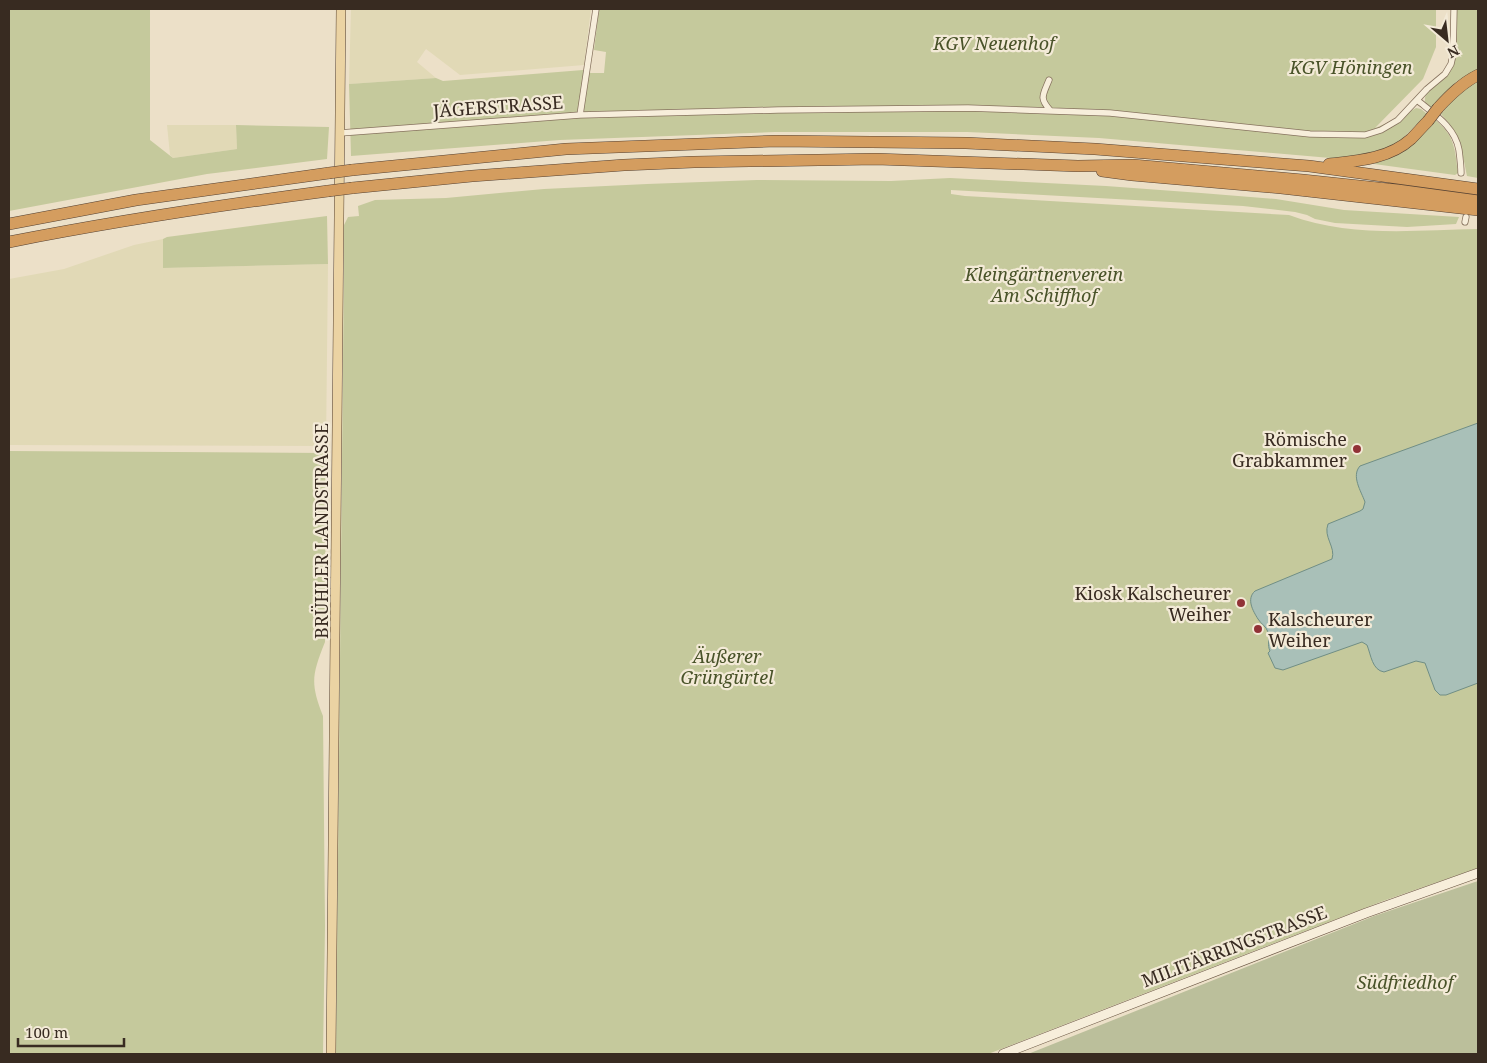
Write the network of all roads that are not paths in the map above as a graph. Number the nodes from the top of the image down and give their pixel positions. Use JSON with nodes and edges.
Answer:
{"nodes":[{"id":1,"x":341,"y":9,"type":"edge"},
{"id":2,"x":596,"y":9,"type":"edge"},
{"id":3,"x":1454,"y":9,"type":"edge"},
{"id":4,"x":1478,"y":75,"type":"edge"},
{"id":5,"x":1049,"y":80,"type":"dead end"},
{"id":6,"x":1417,"y":100,"type":"junction"},
{"id":7,"x":1050,"y":110,"type":"junction"},
{"id":8,"x":580,"y":115,"type":"junction"},
{"id":9,"x":340,"y":133,"type":"junction"},
{"id":10,"x":1078,"y":166,"type":"junction"},
{"id":11,"x":1310,"y":166,"type":"junction"},
{"id":12,"x":1461,"y":173,"type":"dead end"},
{"id":13,"x":1478,"y":189,"type":"edge"},
{"id":14,"x":1478,"y":201,"type":"edge"},
{"id":15,"x":1478,"y":210,"type":"edge"},
{"id":16,"x":9,"y":224,"type":"edge"},
{"id":17,"x":9,"y":242,"type":"edge"},
{"id":18,"x":1478,"y":873,"type":"edge"},
{"id":19,"x":331,"y":1054,"type":"edge"},
{"id":20,"x":1003,"y":1054,"type":"edge"}],
"edges":[{"from":1,"to":9,"type":"main road","name":"BRÜHLER LANDSTRASSE"},
{"from":2,"to":8,"type":"street","name":"JÄGERSTRASSE"},
{"from":3,"to":6,"type":"street"},
{"from":4,"to":11,"type":"highway","bridge":true},
{"from":5,"to":7,"type":"street"},
{"from":6,"to":7,"type":"street"},
{"from":6,"to":12,"type":"street"},
{"from":7,"to":8,"type":"street"},
{"from":8,"to":9,"type":"street","name":"JÄGERSTRASSE"},
{"from":9,"to":19,"type":"main road","name":"BRÜHLER LANDSTRASSE"},
{"from":10,"to":14,"type":"highway"},
{"from":10,"to":15,"type":"highway"},
{"from":10,"to":17,"type":"highway","bridge":true},
{"from":11,"to":13,"type":"highway"},
{"from":11,"to":16,"type":"highway","bridge":true},
{"from":18,"to":20,"type":"main road","name":"MILITÄRRINGSTRASSE"}]}
